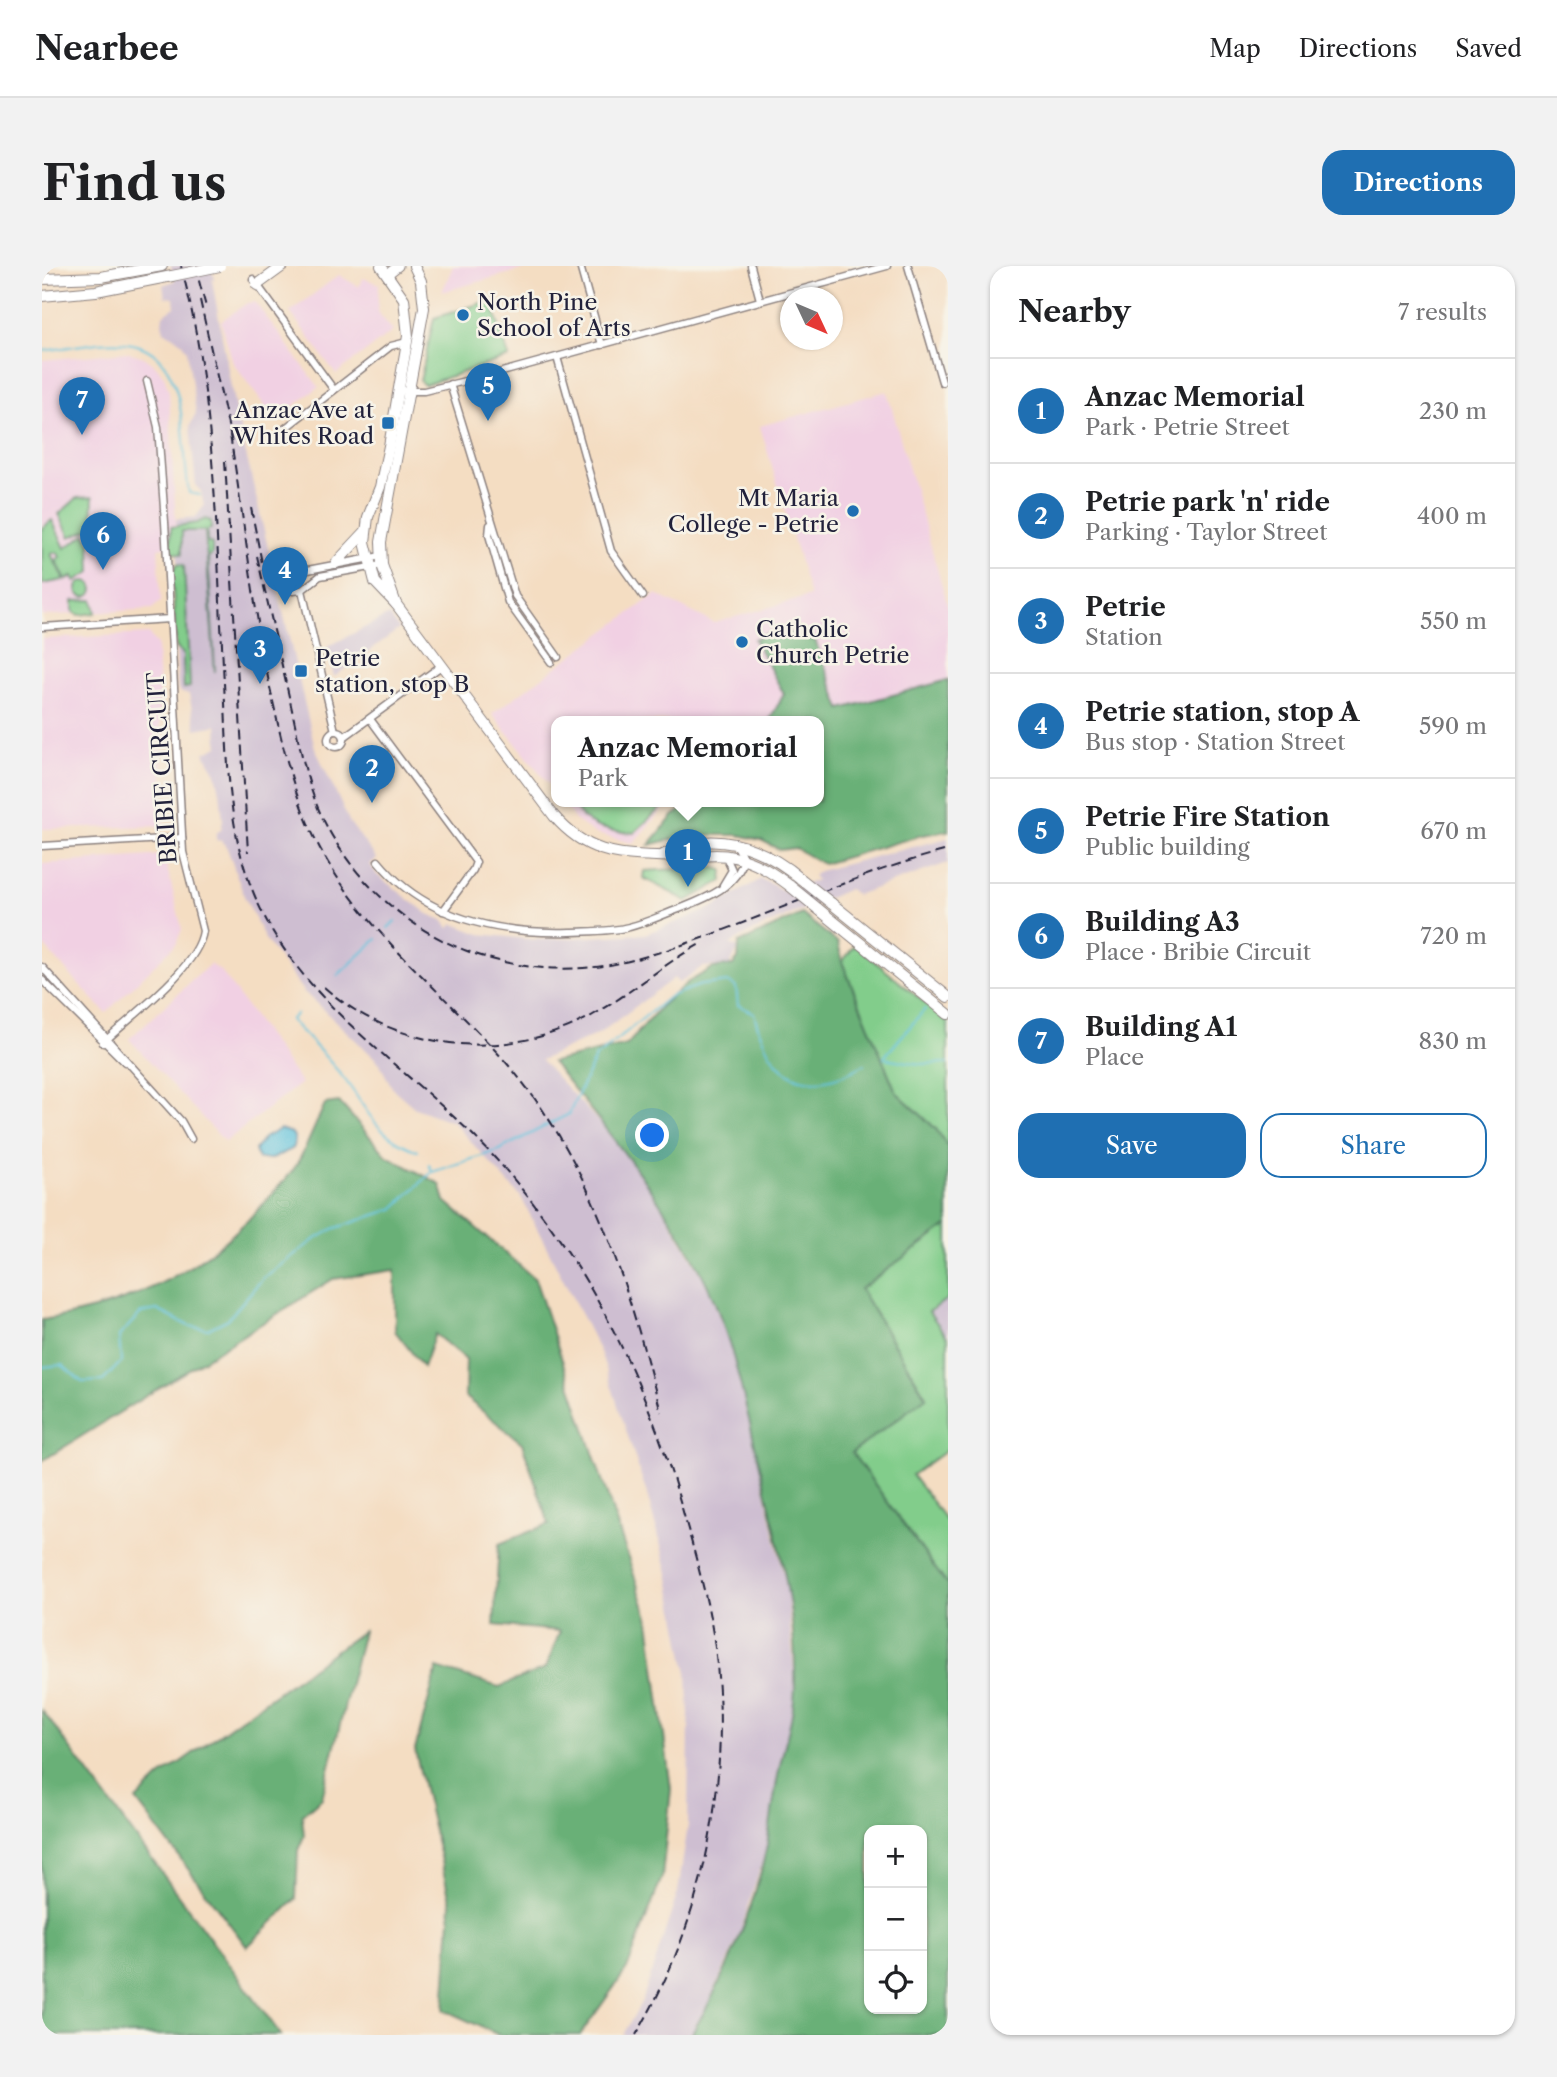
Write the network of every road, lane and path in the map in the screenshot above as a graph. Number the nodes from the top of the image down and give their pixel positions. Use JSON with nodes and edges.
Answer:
{"nodes":[{"id":1,"x":162,"y":266,"type":"edge"},
{"id":2,"x":220,"y":266,"type":"edge"},
{"id":3,"x":283,"y":266,"type":"edge"},
{"id":4,"x":398,"y":266,"type":"edge"},
{"id":5,"x":580,"y":266,"type":"edge"},
{"id":6,"x":751,"y":266,"type":"edge"},
{"id":7,"x":853,"y":266,"type":"edge"},
{"id":8,"x":887,"y":266,"type":"edge"},
{"id":9,"x":908,"y":266,"type":"edge"},
{"id":10,"x":385,"y":268,"type":"edge"},
{"id":11,"x":419,"y":269,"type":"edge"},
{"id":12,"x":856,"y":275,"type":"junction"},
{"id":13,"x":42,"y":279,"type":"edge"},
{"id":14,"x":255,"y":282,"type":"joint"},
{"id":15,"x":42,"y":296,"type":"edge"},
{"id":16,"x":760,"y":300,"type":"junction"},
{"id":17,"x":407,"y":342,"type":"junction"},
{"id":18,"x":602,"y":345,"type":"junction"},
{"id":19,"x":557,"y":357,"type":"junction"},
{"id":20,"x":147,"y":381,"type":"dead end"},
{"id":21,"x":942,"y":382,"type":"dead end"},
{"id":22,"x":450,"y":384,"type":"junction"},
{"id":23,"x":334,"y":390,"type":"junction"},
{"id":24,"x":403,"y":391,"type":"junction"},
{"id":25,"x":279,"y":433,"type":"dead end"},
{"id":26,"x":490,"y":525,"type":"junction"},
{"id":27,"x":365,"y":531,"type":"junction"},
{"id":28,"x":382,"y":561,"type":"junction"},
{"id":29,"x":368,"y":562,"type":"junction"},
{"id":30,"x":336,"y":563,"type":"junction"},
{"id":31,"x":302,"y":573,"type":"junction"},
{"id":32,"x":304,"y":587,"type":"junction"},
{"id":33,"x":643,"y":596,"type":"dead end"},
{"id":34,"x":396,"y":604,"type":"junction"},
{"id":35,"x":170,"y":620,"type":"junction"},
{"id":36,"x":42,"y":627,"type":"edge"},
{"id":37,"x":558,"y":657,"type":"dead end"},
{"id":38,"x":551,"y":662,"type":"dead end"},
{"id":39,"x":441,"y":666,"type":"junction"},
{"id":40,"x":370,"y":719,"type":"junction"},
{"id":41,"x":335,"y":731,"type":"junction"},
{"id":42,"x":344,"y":737,"type":"junction"},
{"id":43,"x":182,"y":838,"type":"junction"},
{"id":44,"x":735,"y":843,"type":"junction"},
{"id":45,"x":42,"y":846,"type":"edge"},
{"id":46,"x":663,"y":855,"type":"junction"},
{"id":47,"x":726,"y":855,"type":"junction"},
{"id":48,"x":744,"y":859,"type":"junction"},
{"id":49,"x":379,"y":861,"type":"dead end"},
{"id":50,"x":722,"y":887,"type":"junction"},
{"id":51,"x":443,"y":911,"type":"junction"},
{"id":52,"x":42,"y":967,"type":"edge"},
{"id":53,"x":42,"y":980,"type":"edge"},
{"id":54,"x":948,"y":997,"type":"edge"},
{"id":55,"x":948,"y":1014,"type":"edge"},
{"id":56,"x":106,"y":1040,"type":"junction"},
{"id":57,"x":191,"y":1139,"type":"dead end"}],
"edges":[{"from":1,"to":13,"type":"highway"},
{"from":2,"to":15,"type":"highway","bridge":true},
{"from":3,"to":14,"type":"highway"},
{"from":4,"to":10,"type":"main road"},
{"from":5,"to":18,"type":"street"},
{"from":6,"to":16,"type":"street"},
{"from":7,"to":12,"type":"street"},
{"from":8,"to":12,"type":"street"},
{"from":9,"to":21,"type":"street"},
{"from":10,"to":17,"type":"highway"},
{"from":11,"to":24,"type":"highway"},
{"from":12,"to":16,"type":"street"},
{"from":14,"to":23,"type":"street"},
{"from":16,"to":18,"type":"street"},
{"from":17,"to":23,"type":"street"},
{"from":17,"to":24,"type":"highway"},
{"from":18,"to":19,"type":"street"},
{"from":19,"to":22,"type":"street"},
{"from":19,"to":33,"type":"street"},
{"from":20,"to":35,"type":"street","name":"BRIBIE CIRCUIT"},
{"from":22,"to":24,"type":"street"},
{"from":22,"to":26,"type":"street"},
{"from":23,"to":25,"type":"street"},
{"from":24,"to":27,"type":"highway"},
{"from":24,"to":28,"type":"highway"},
{"from":26,"to":37,"type":"street"},
{"from":26,"to":38,"type":"street"},
{"from":27,"to":29,"type":"highway"},
{"from":27,"to":30,"type":"highway"},
{"from":28,"to":29,"type":"street"},
{"from":28,"to":34,"type":"highway"},
{"from":29,"to":30,"type":"street"},
{"from":29,"to":32,"type":"street"},
{"from":29,"to":34,"type":"highway"},
{"from":30,"to":31,"type":"street"},
{"from":31,"to":32,"type":"street"},
{"from":31,"to":32,"type":"street"},
{"from":32,"to":41,"type":"street"},
{"from":34,"to":39,"type":"highway"},
{"from":35,"to":36,"type":"street"},
{"from":35,"to":43,"type":"street","name":"BRIBIE CIRCUIT"},
{"from":39,"to":40,"type":"street"},
{"from":39,"to":46,"type":"highway"},
{"from":40,"to":42,"type":"street"},
{"from":40,"to":51,"type":"street"},
{"from":41,"to":42,"type":"street"},
{"from":41,"to":42,"type":"street"},
{"from":43,"to":45,"type":"street"},
{"from":43,"to":56,"type":"street","name":"BRIBIE CIRCUIT"},
{"from":44,"to":46,"type":"highway"},
{"from":44,"to":48,"type":"street"},
{"from":44,"to":54,"type":"highway","bridge":true},
{"from":46,"to":47,"type":"highway"},
{"from":47,"to":48,"type":"highway"},
{"from":47,"to":50,"type":"street"},
{"from":48,"to":50,"type":"street"},
{"from":48,"to":55,"type":"highway","bridge":true},
{"from":49,"to":51,"type":"street"},
{"from":50,"to":51,"type":"street"},
{"from":52,"to":56,"type":"street"},
{"from":53,"to":56,"type":"street"},
{"from":56,"to":57,"type":"street"}]}
